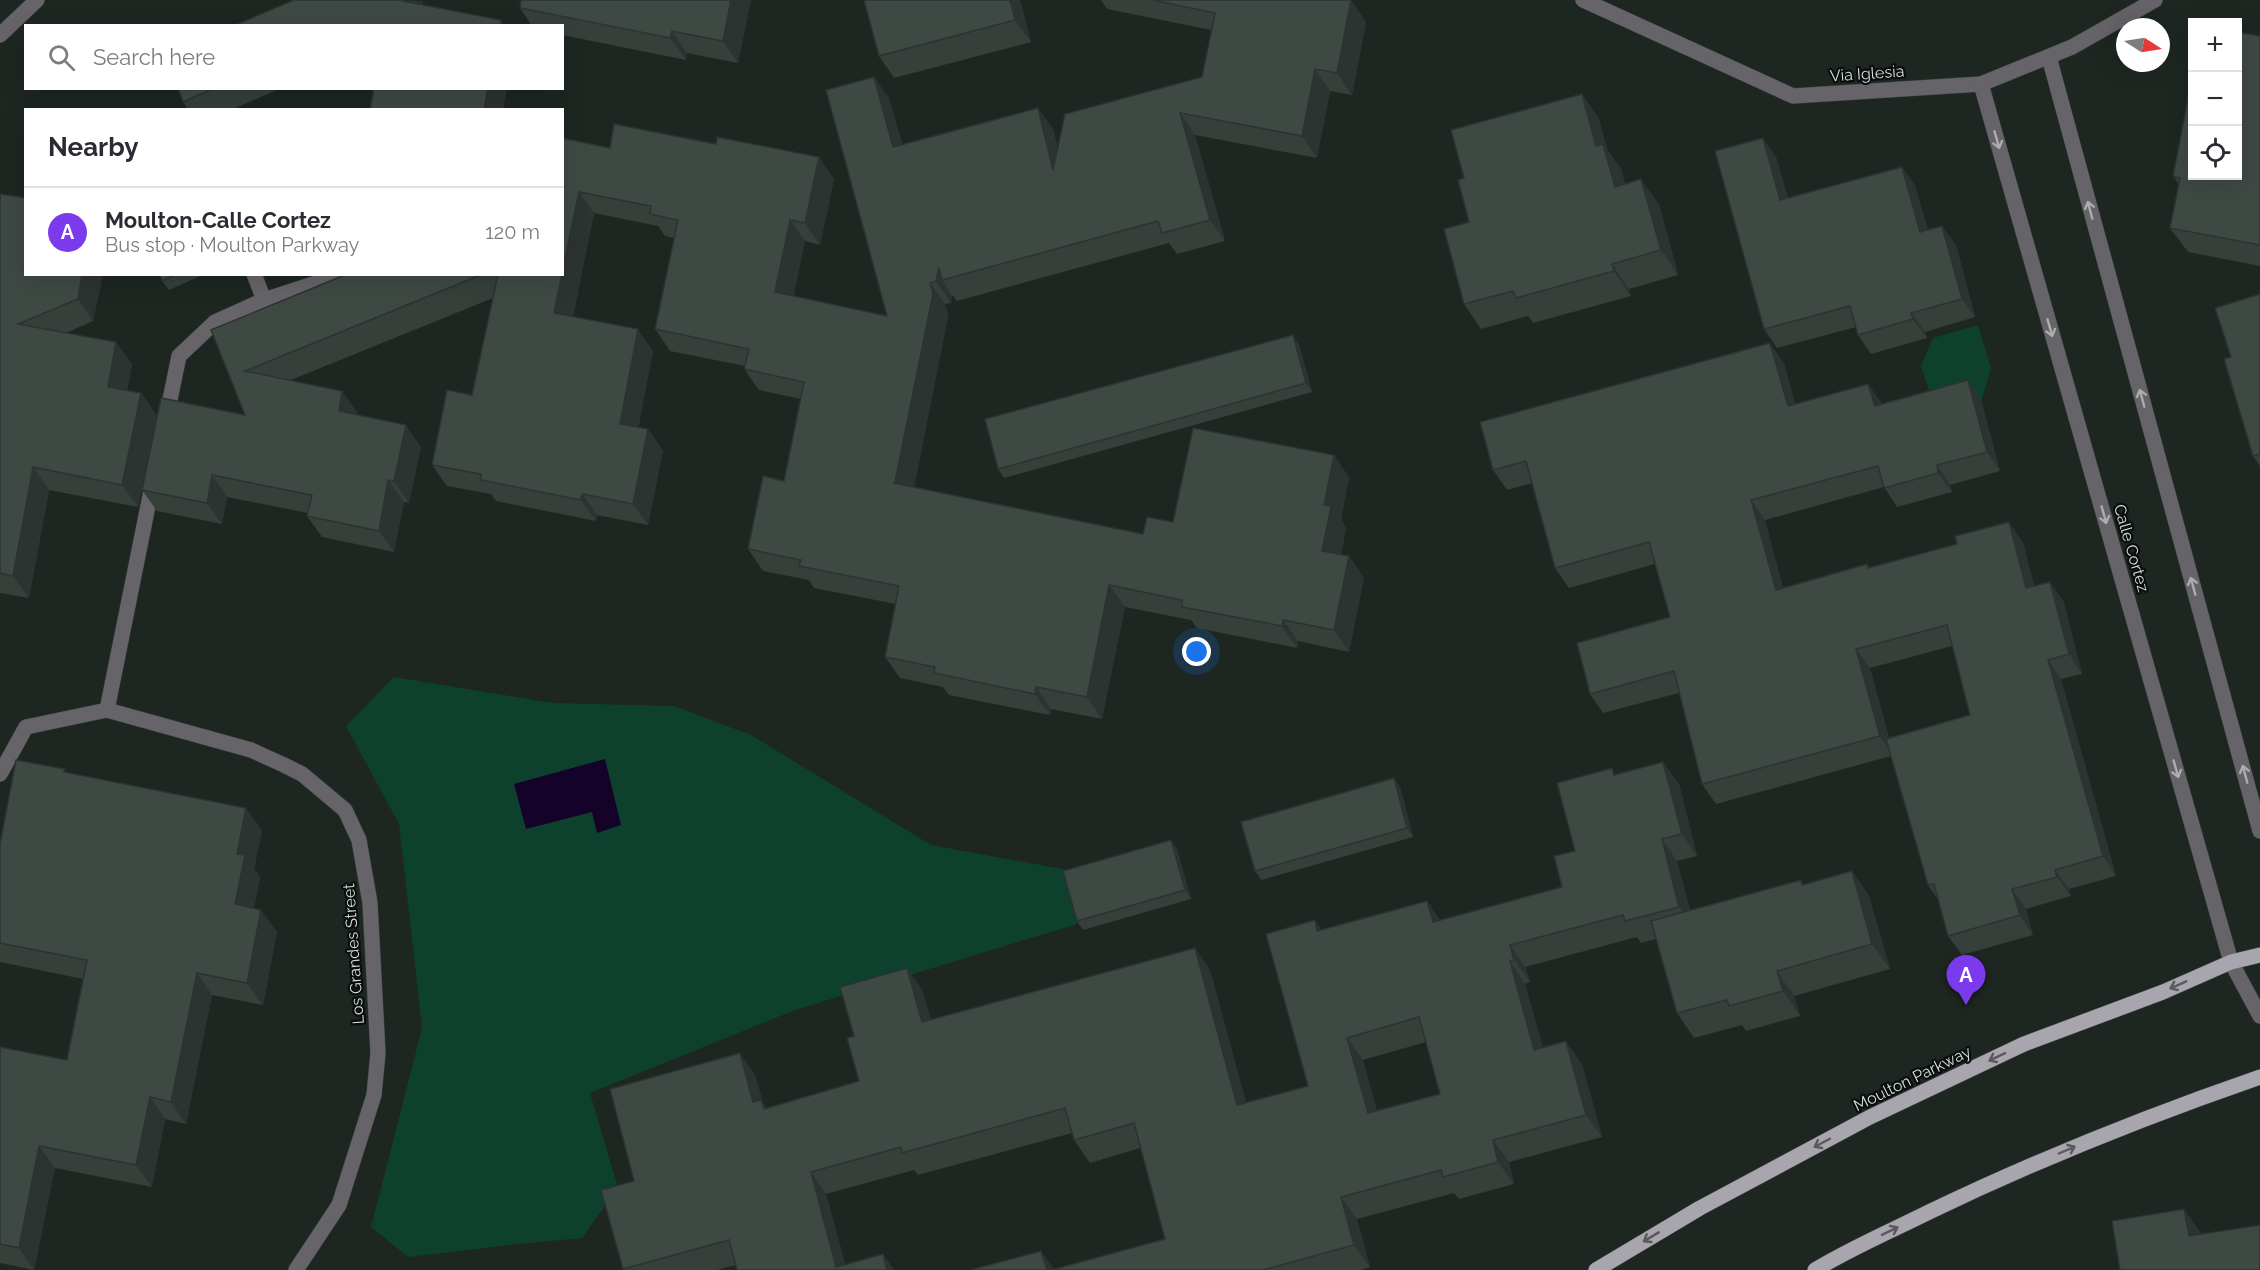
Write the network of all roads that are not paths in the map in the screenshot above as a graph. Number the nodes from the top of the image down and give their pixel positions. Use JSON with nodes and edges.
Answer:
{"nodes":[{"id":1,"x":37,"y":0,"type":"edge"},
{"id":2,"x":1583,"y":0,"type":"edge"},
{"id":3,"x":2155,"y":0,"type":"edge"},
{"id":4,"x":0,"y":35,"type":"edge"},
{"id":5,"x":2049,"y":57,"type":"junction"},
{"id":6,"x":1981,"y":84,"type":"junction"},
{"id":7,"x":255,"y":276,"type":"edge"},
{"id":8,"x":338,"y":276,"type":"edge"},
{"id":9,"x":264,"y":300,"type":"junction"},
{"id":10,"x":162,"y":436,"type":"edge"},
{"id":11,"x":155,"y":471,"type":"edge"},
{"id":12,"x":107,"y":710,"type":"junction"},
{"id":13,"x":0,"y":774,"type":"edge"},
{"id":14,"x":2260,"y":831,"type":"edge"},
{"id":15,"x":2260,"y":955,"type":"edge"},
{"id":16,"x":2231,"y":962,"type":"junction"},
{"id":17,"x":2260,"y":1017,"type":"edge"},
{"id":18,"x":2260,"y":1077,"type":"edge"},
{"id":19,"x":296,"y":1270,"type":"edge"},
{"id":20,"x":1596,"y":1270,"type":"edge"},
{"id":21,"x":1815,"y":1270,"type":"edge"}],
"edges":[{"from":1,"to":4,"type":"street"},
{"from":2,"to":6,"type":"street","name":"Via Iglesia"},
{"from":3,"to":5,"type":"street","name":"Via Iglesia"},
{"from":5,"to":6,"type":"street","name":"Via Iglesia"},
{"from":14,"to":5,"type":"street","one_way":true},
{"from":6,"to":16,"type":"street","name":"Calle Cortez","one_way":true},
{"from":7,"to":9,"type":"street"},
{"from":8,"to":9,"type":"street"},
{"from":9,"to":10,"type":"street"},
{"from":11,"to":12,"type":"street"},
{"from":12,"to":13,"type":"street","name":"Los Grandes Street"},
{"from":12,"to":19,"type":"street","name":"Los Grandes Street"},
{"from":15,"to":16,"type":"main road","name":"Moulton Parkway"},
{"from":16,"to":17,"type":"street","name":"Calle Cortez"},
{"from":16,"to":20,"type":"main road","name":"Moulton Parkway","one_way":true},
{"from":21,"to":18,"type":"main road","one_way":true}]}
